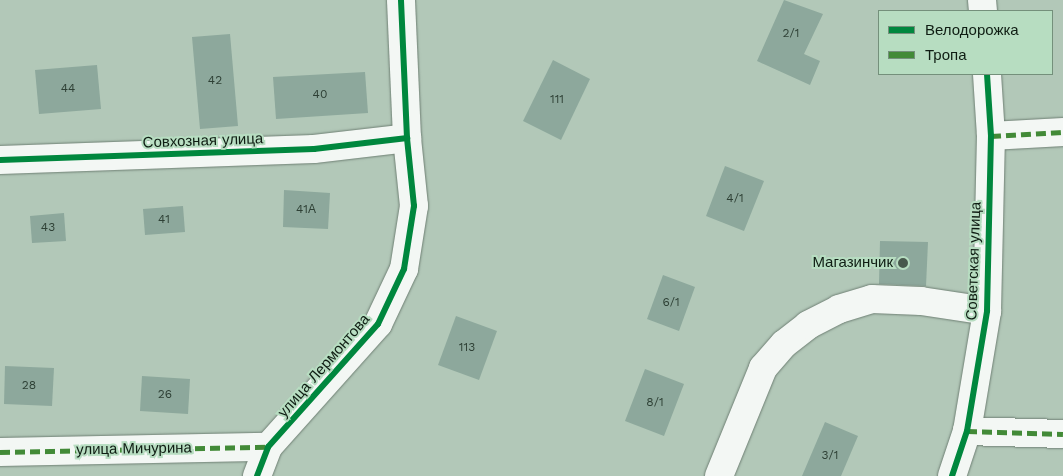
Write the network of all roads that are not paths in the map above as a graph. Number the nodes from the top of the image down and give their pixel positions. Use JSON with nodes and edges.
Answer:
{"nodes":[{"id":1,"x":401,"y":0,"type":"edge"},
{"id":2,"x":987,"y":75,"type":"edge"},
{"id":3,"x":1063,"y":132,"type":"edge"},
{"id":4,"x":991,"y":136,"type":"junction"},
{"id":5,"x":407,"y":138,"type":"junction"},
{"id":6,"x":0,"y":160,"type":"edge"},
{"id":7,"x":987,"y":311,"type":"junction"},
{"id":8,"x":967,"y":430,"type":"junction"},
{"id":9,"x":1063,"y":434,"type":"edge"},
{"id":10,"x":268,"y":447,"type":"junction"},
{"id":11,"x":0,"y":452,"type":"edge"},
{"id":12,"x":257,"y":476,"type":"edge"},
{"id":13,"x":718,"y":476,"type":"edge"},
{"id":14,"x":952,"y":476,"type":"edge"}],
"edges":[{"from":1,"to":5,"type":"street","name":"улица Лермонтова"},
{"from":2,"to":4,"type":"street","name":"Советская улица"},
{"from":3,"to":4,"type":"street"},
{"from":4,"to":7,"type":"street","name":"Советская улица"},
{"from":5,"to":6,"type":"street","name":"Совхозная улица"},
{"from":5,"to":10,"type":"street","name":"улица Лермонтова"},
{"from":7,"to":8,"type":"street","name":"Советская улица"},
{"from":7,"to":13,"type":"street"},
{"from":8,"to":9,"type":"street"},
{"from":8,"to":14,"type":"street","name":"Советская улица"},
{"from":10,"to":11,"type":"street","name":"улица Мичурина"},
{"from":10,"to":12,"type":"street","name":"улица Лермонтова"}]}
